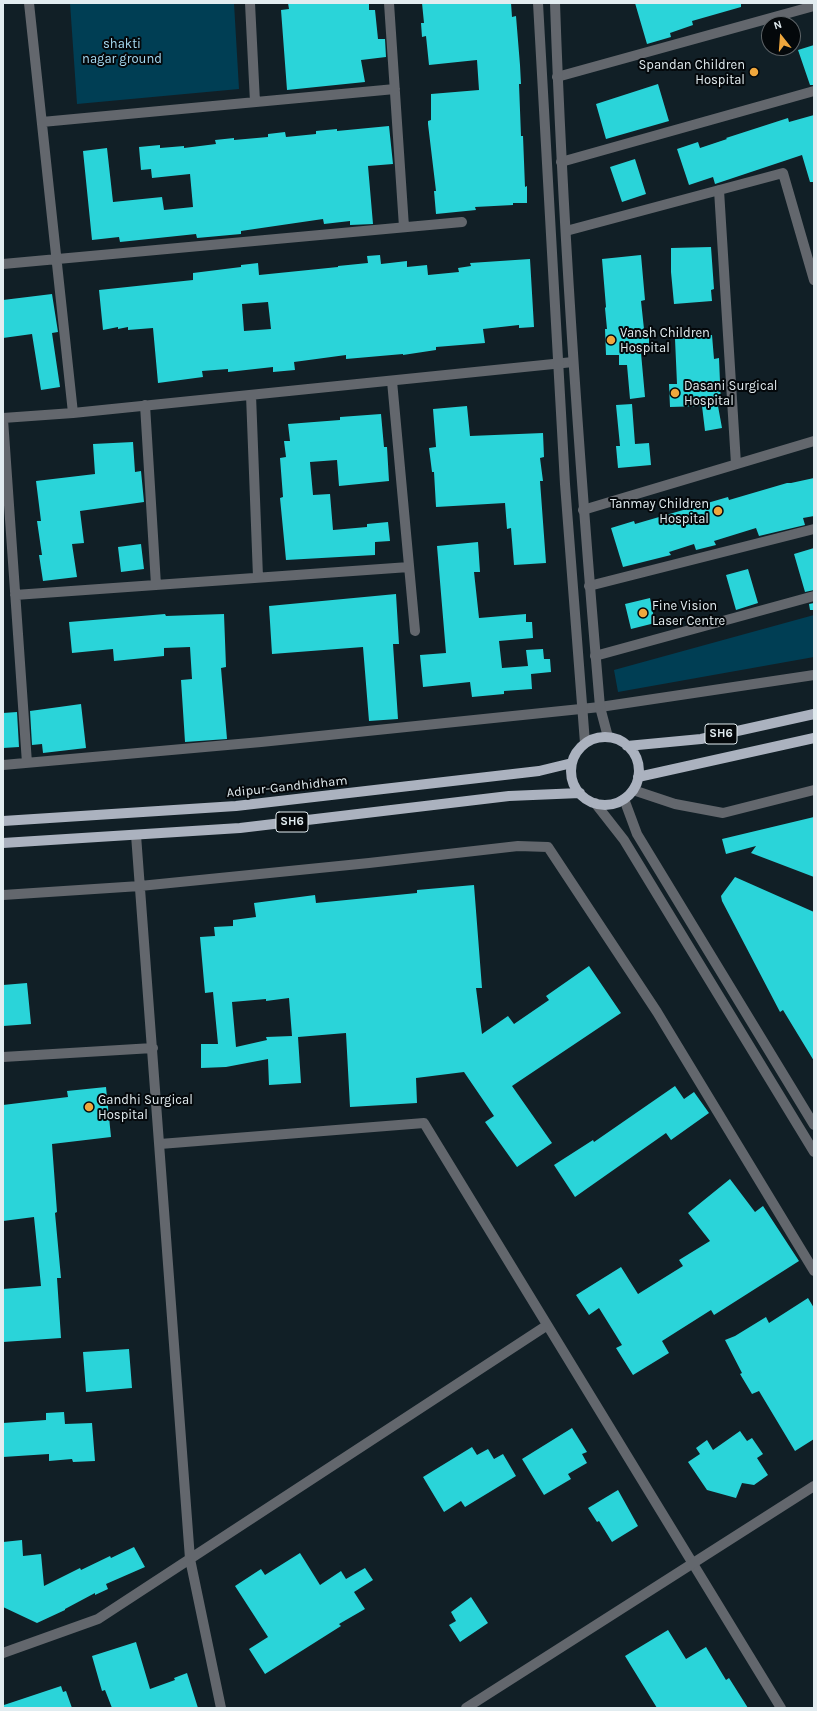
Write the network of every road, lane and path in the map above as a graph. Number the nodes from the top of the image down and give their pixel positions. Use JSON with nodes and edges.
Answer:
{"nodes":[{"id":1,"x":29,"y":3,"type":"edge"},
{"id":2,"x":250,"y":3,"type":"edge"},
{"id":3,"x":389,"y":3,"type":"edge"},
{"id":4,"x":538,"y":3,"type":"edge"},
{"id":5,"x":554,"y":3,"type":"edge"},
{"id":6,"x":814,"y":6,"type":"edge"},
{"id":7,"x":557,"y":77,"type":"junction"},
{"id":8,"x":395,"y":88,"type":"junction"},
{"id":9,"x":814,"y":91,"type":"edge"},
{"id":10,"x":255,"y":102,"type":"junction"},
{"id":11,"x":42,"y":122,"type":"junction"},
{"id":12,"x":562,"y":162,"type":"junction"},
{"id":13,"x":719,"y":190,"type":"junction"},
{"id":14,"x":462,"y":222,"type":"dead end"},
{"id":15,"x":404,"y":227,"type":"junction"},
{"id":16,"x":566,"y":231,"type":"junction"},
{"id":17,"x":57,"y":259,"type":"junction"},
{"id":18,"x":3,"y":264,"type":"edge"},
{"id":19,"x":814,"y":280,"type":"edge"},
{"id":20,"x":574,"y":362,"type":"junction"},
{"id":21,"x":559,"y":364,"type":"junction"},
{"id":22,"x":392,"y":380,"type":"junction"},
{"id":23,"x":251,"y":395,"type":"junction"},
{"id":24,"x":145,"y":405,"type":"junction"},
{"id":25,"x":73,"y":413,"type":"junction"},
{"id":26,"x":3,"y":418,"type":"edge"},
{"id":27,"x":814,"y":441,"type":"edge"},
{"id":28,"x":736,"y":464,"type":"junction"},
{"id":29,"x":583,"y":510,"type":"junction"},
{"id":30,"x":814,"y":529,"type":"edge"},
{"id":31,"x":409,"y":567,"type":"junction"},
{"id":32,"x":258,"y":577,"type":"junction"},
{"id":33,"x":156,"y":585,"type":"junction"},
{"id":34,"x":589,"y":586,"type":"junction"},
{"id":35,"x":15,"y":595,"type":"junction"},
{"id":36,"x":814,"y":596,"type":"edge"},
{"id":37,"x":415,"y":631,"type":"dead end"},
{"id":38,"x":595,"y":656,"type":"junction"},
{"id":39,"x":814,"y":675,"type":"edge"},
{"id":40,"x":600,"y":707,"type":"junction"},
{"id":41,"x":583,"y":709,"type":"junction"},
{"id":42,"x":814,"y":714,"type":"edge"},
{"id":43,"x":608,"y":737,"type":"junction"},
{"id":44,"x":814,"y":738,"type":"edge"},
{"id":45,"x":585,"y":743,"type":"junction"},
{"id":46,"x":627,"y":746,"type":"junction"},
{"id":47,"x":572,"y":762,"type":"junction"},
{"id":48,"x":26,"y":763,"type":"junction"},
{"id":49,"x":3,"y":765,"type":"edge"},
{"id":50,"x":638,"y":777,"type":"junction"},
{"id":51,"x":633,"y":790,"type":"junction"},
{"id":52,"x":814,"y":790,"type":"edge"},
{"id":53,"x":580,"y":793,"type":"junction"},
{"id":54,"x":624,"y":799,"type":"junction"},
{"id":55,"x":595,"y":803,"type":"junction"},
{"id":56,"x":3,"y":821,"type":"edge"},
{"id":57,"x":136,"y":835,"type":"junction"},
{"id":58,"x":3,"y":843,"type":"edge"},
{"id":59,"x":140,"y":886,"type":"junction"},
{"id":60,"x":3,"y":895,"type":"edge"},
{"id":61,"x":153,"y":1048,"type":"junction"},
{"id":62,"x":3,"y":1057,"type":"edge"},
{"id":63,"x":814,"y":1125,"type":"edge"},
{"id":64,"x":160,"y":1144,"type":"junction"},
{"id":65,"x":814,"y":1152,"type":"edge"},
{"id":66,"x":814,"y":1271,"type":"edge"},
{"id":67,"x":546,"y":1326,"type":"junction"},
{"id":68,"x":814,"y":1486,"type":"edge"},
{"id":69,"x":190,"y":1559,"type":"junction"},
{"id":70,"x":693,"y":1563,"type":"junction"},
{"id":71,"x":3,"y":1653,"type":"edge"},
{"id":72,"x":221,"y":1708,"type":"edge"},
{"id":73,"x":466,"y":1708,"type":"edge"},
{"id":74,"x":781,"y":1708,"type":"edge"}],
"edges":[{"from":1,"to":11,"type":"street"},
{"from":2,"to":10,"type":"street"},
{"from":3,"to":8,"type":"street"},
{"from":4,"to":21,"type":"street"},
{"from":5,"to":7,"type":"street"},
{"from":6,"to":7,"type":"street"},
{"from":7,"to":12,"type":"street"},
{"from":8,"to":10,"type":"street"},
{"from":8,"to":15,"type":"street"},
{"from":9,"to":12,"type":"street"},
{"from":10,"to":11,"type":"street"},
{"from":11,"to":17,"type":"street"},
{"from":12,"to":16,"type":"street"},
{"from":13,"to":16,"type":"street"},
{"from":13,"to":19,"type":"street"},
{"from":13,"to":28,"type":"street"},
{"from":14,"to":15,"type":"street"},
{"from":15,"to":17,"type":"street"},
{"from":16,"to":20,"type":"street"},
{"from":17,"to":18,"type":"street"},
{"from":17,"to":25,"type":"street"},
{"from":20,"to":21,"type":"street"},
{"from":20,"to":29,"type":"street"},
{"from":21,"to":22,"type":"street"},
{"from":21,"to":41,"type":"street"},
{"from":22,"to":23,"type":"street"},
{"from":22,"to":31,"type":"street"},
{"from":23,"to":24,"type":"street"},
{"from":23,"to":32,"type":"street"},
{"from":24,"to":25,"type":"street"},
{"from":24,"to":33,"type":"street"},
{"from":25,"to":26,"type":"street"},
{"from":26,"to":35,"type":"street"},
{"from":27,"to":28,"type":"street"},
{"from":28,"to":29,"type":"street"},
{"from":29,"to":34,"type":"street"},
{"from":30,"to":34,"type":"street"},
{"from":31,"to":32,"type":"street"},
{"from":31,"to":37,"type":"street"},
{"from":32,"to":33,"type":"street"},
{"from":33,"to":35,"type":"street"},
{"from":34,"to":38,"type":"street"},
{"from":35,"to":48,"type":"street"},
{"from":36,"to":38,"type":"street"},
{"from":38,"to":40,"type":"street"},
{"from":39,"to":40,"type":"street"},
{"from":40,"to":41,"type":"street"},
{"from":40,"to":43,"type":"street"},
{"from":41,"to":45,"type":"street"},
{"from":41,"to":48,"type":"street"},
{"from":42,"to":46,"type":"main road","number":"SH6"},
{"from":43,"to":45,"type":"main road"},
{"from":43,"to":46,"type":"main road"},
{"from":44,"to":50,"type":"main road","number":"SH6"},
{"from":45,"to":47,"type":"main road"},
{"from":46,"to":50,"type":"main road"},
{"from":47,"to":53,"type":"main road"},
{"from":47,"to":56,"type":"main road","name":"Adipur-Gandhidham","number":"SH6"},
{"from":48,"to":49,"type":"street"},
{"from":50,"to":51,"type":"main road"},
{"from":51,"to":52,"type":"street"},
{"from":51,"to":54,"type":"main road"},
{"from":53,"to":55,"type":"main road"},
{"from":53,"to":57,"type":"main road","number":"SH6"},
{"from":54,"to":55,"type":"main road"},
{"from":54,"to":63,"type":"street"},
{"from":55,"to":65,"type":"street"},
{"from":57,"to":58,"type":"main road","number":"SH6"},
{"from":57,"to":59,"type":"street"},
{"from":59,"to":60,"type":"street"},
{"from":59,"to":61,"type":"street"},
{"from":59,"to":66,"type":"street"},
{"from":61,"to":62,"type":"street"},
{"from":61,"to":64,"type":"street"},
{"from":64,"to":67,"type":"street"},
{"from":64,"to":69,"type":"street"},
{"from":67,"to":69,"type":"street"},
{"from":67,"to":70,"type":"street"},
{"from":68,"to":70,"type":"street"},
{"from":69,"to":71,"type":"street"},
{"from":69,"to":72,"type":"street"},
{"from":70,"to":73,"type":"street"},
{"from":70,"to":74,"type":"street"}]}
